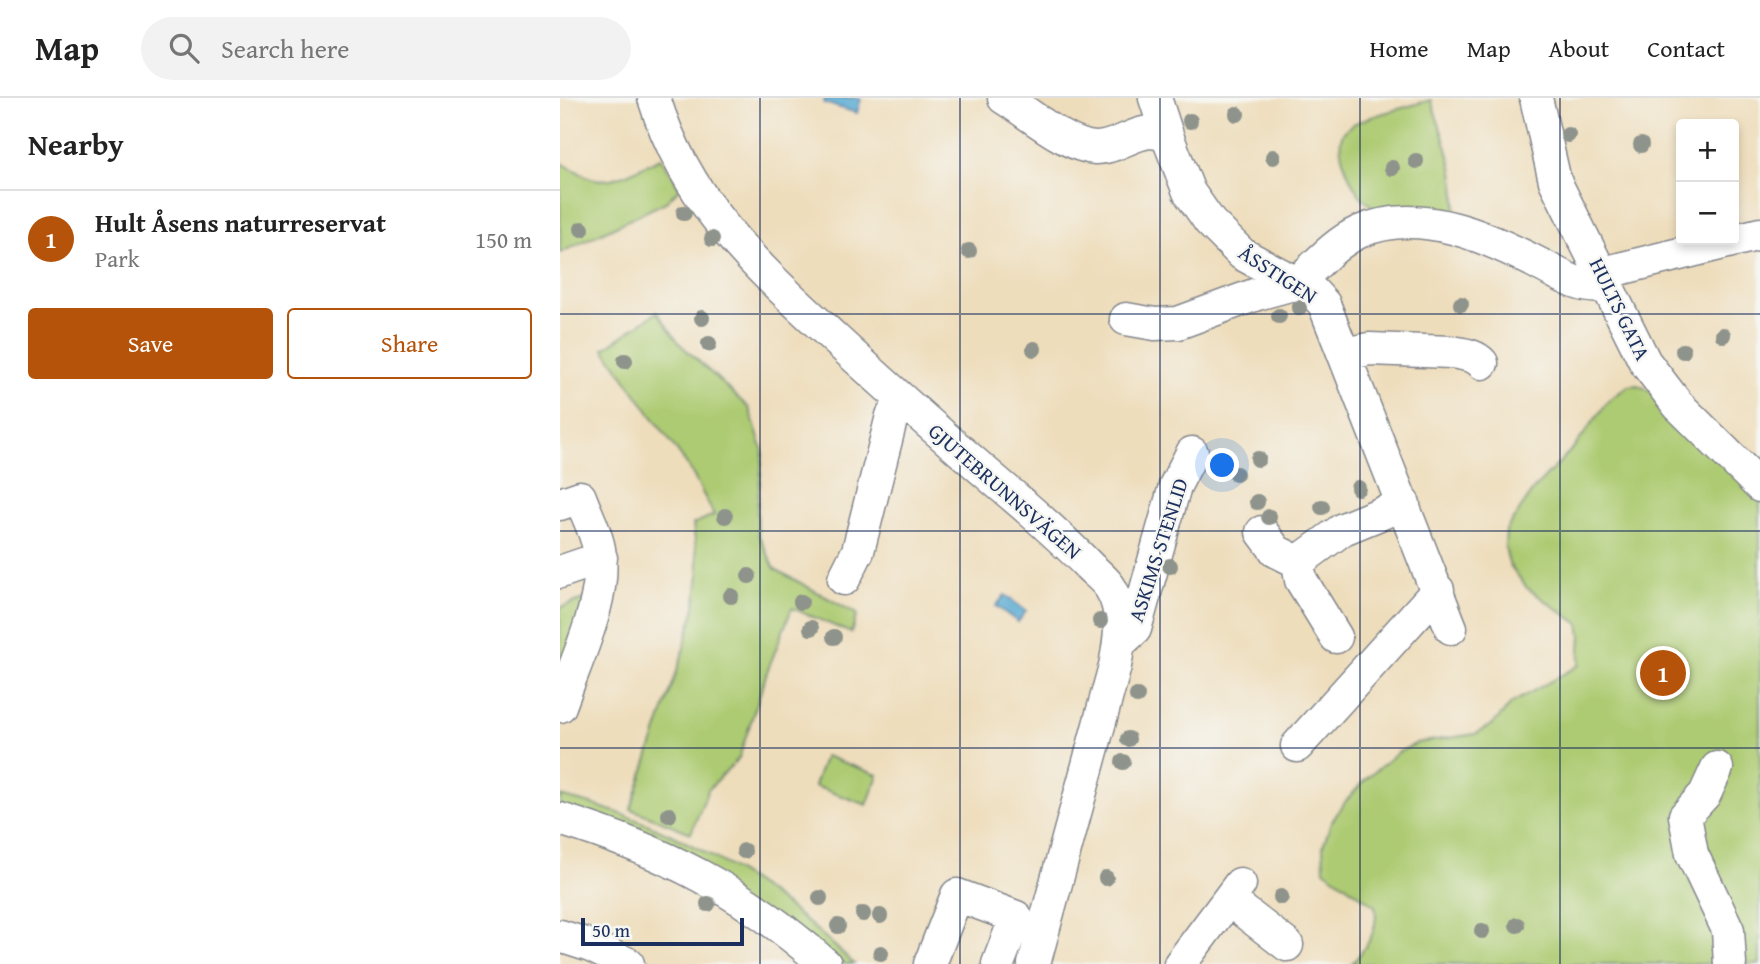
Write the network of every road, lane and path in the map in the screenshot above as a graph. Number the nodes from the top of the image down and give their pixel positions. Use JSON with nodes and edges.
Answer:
{"nodes":[{"id":1,"x":654,"y":98,"type":"edge"},
{"id":2,"x":1004,"y":98,"type":"edge"},
{"id":3,"x":1155,"y":98,"type":"edge"},
{"id":4,"x":1536,"y":98,"type":"edge"},
{"id":5,"x":1168,"y":138,"type":"junction"},
{"id":6,"x":1760,"y":234,"type":"edge"},
{"id":7,"x":1605,"y":279,"type":"junction"},
{"id":8,"x":1297,"y":283,"type":"junction"},
{"id":9,"x":1126,"y":319,"type":"dead end"},
{"id":10,"x":1345,"y":354,"type":"junction"},
{"id":11,"x":1482,"y":363,"type":"dead end"},
{"id":12,"x":903,"y":401,"type":"junction"},
{"id":13,"x":1192,"y":453,"type":"dead end"},
{"id":14,"x":1760,"y":486,"type":"edge"},
{"id":15,"x":570,"y":501,"type":"edge"},
{"id":16,"x":1404,"y":504,"type":"junction"},
{"id":17,"x":1262,"y":533,"type":"dead end"},
{"id":18,"x":601,"y":558,"type":"junction"},
{"id":19,"x":1298,"y":562,"type":"junction"},
{"id":20,"x":560,"y":572,"type":"edge"},
{"id":21,"x":844,"y":579,"type":"dead end"},
{"id":22,"x":1438,"y":590,"type":"junction"},
{"id":23,"x":1451,"y":628,"type":"dead end"},
{"id":24,"x":1336,"y":637,"type":"dead end"},
{"id":25,"x":1119,"y":644,"type":"junction"},
{"id":26,"x":560,"y":706,"type":"edge"},
{"id":27,"x":1297,"y":746,"type":"dead end"},
{"id":28,"x":1717,"y":768,"type":"dead end"},
{"id":29,"x":560,"y":819,"type":"edge"},
{"id":30,"x":560,"y":936,"type":"edge"},
{"id":31,"x":1287,"y":945,"type":"dead end"},
{"id":32,"x":628,"y":964,"type":"edge"},
{"id":33,"x":825,"y":964,"type":"edge"},
{"id":34,"x":930,"y":964,"type":"edge"},
{"id":35,"x":998,"y":964,"type":"edge"},
{"id":36,"x":1034,"y":964,"type":"edge"},
{"id":37,"x":1180,"y":964,"type":"edge"},
{"id":38,"x":1730,"y":964,"type":"edge"}],
"edges":[{"from":1,"to":12,"type":"street","name":"GJUTEBRUNNSVÄGEN"},
{"from":2,"to":5,"type":"street"},
{"from":3,"to":5,"type":"street","name":"ÅSSTIGEN"},
{"from":4,"to":7,"type":"street","name":"HULTS GATA"},
{"from":5,"to":8,"type":"street","name":"ÅSSTIGEN"},
{"from":6,"to":7,"type":"street"},
{"from":7,"to":8,"type":"street"},
{"from":7,"to":14,"type":"street","name":"HULTS GATA"},
{"from":8,"to":9,"type":"street"},
{"from":8,"to":10,"type":"street","name":"ÅSSTIGEN"},
{"from":10,"to":11,"type":"street"},
{"from":10,"to":16,"type":"street","name":"ÅSSTIGEN"},
{"from":12,"to":21,"type":"street"},
{"from":12,"to":25,"type":"street","name":"GJUTEBRUNNSVÄGEN"},
{"from":13,"to":25,"type":"street","name":"ASKIMS STENLID"},
{"from":15,"to":18,"type":"street"},
{"from":16,"to":19,"type":"street"},
{"from":16,"to":22,"type":"street","name":"ÅSSTIGEN"},
{"from":17,"to":19,"type":"street"},
{"from":18,"to":20,"type":"street"},
{"from":18,"to":26,"type":"street"},
{"from":19,"to":24,"type":"street"},
{"from":22,"to":23,"type":"street","name":"ÅSSTIGEN"},
{"from":22,"to":27,"type":"street"},
{"from":25,"to":36,"type":"street","name":"GJUTEBRUNNSVÄGEN"},
{"from":28,"to":38,"type":"street"},
{"from":29,"to":33,"type":"street"},
{"from":30,"to":32,"type":"street"},
{"from":31,"to":37,"type":"street"},
{"from":34,"to":35,"type":"street"}]}
